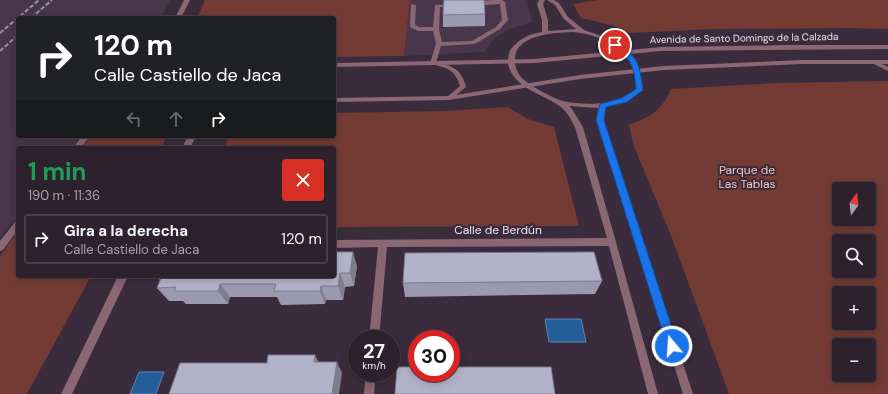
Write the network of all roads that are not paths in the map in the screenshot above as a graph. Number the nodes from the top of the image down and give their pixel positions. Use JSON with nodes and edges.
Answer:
{"nodes":[{"id":1,"x":187,"y":0,"type":"edge"},
{"id":2,"x":542,"y":0,"type":"edge"},
{"id":3,"x":550,"y":0,"type":"edge"},
{"id":4,"x":494,"y":1,"type":"edge"},
{"id":5,"x":413,"y":5,"type":"dead end"},
{"id":6,"x":458,"y":5,"type":"edge"},
{"id":7,"x":465,"y":5,"type":"edge"},
{"id":8,"x":179,"y":16,"type":"edge"},
{"id":9,"x":436,"y":29,"type":"junction"},
{"id":10,"x":582,"y":31,"type":"junction"},
{"id":11,"x":545,"y":32,"type":"junction"},
{"id":12,"x":439,"y":44,"type":"junction"},
{"id":13,"x":888,"y":47,"type":"edge"},
{"id":14,"x":625,"y":52,"type":"junction"},
{"id":15,"x":510,"y":62,"type":"junction"},
{"id":16,"x":874,"y":62,"type":"junction"},
{"id":17,"x":888,"y":62,"type":"edge"},
{"id":18,"x":433,"y":63,"type":"junction"},
{"id":19,"x":336,"y":65,"type":"edge"},
{"id":20,"x":888,"y":68,"type":"edge"},
{"id":21,"x":637,"y":70,"type":"junction"},
{"id":22,"x":526,"y":85,"type":"junction"},
{"id":23,"x":450,"y":98,"type":"junction"},
{"id":24,"x":336,"y":100,"type":"edge"},
{"id":25,"x":559,"y":103,"type":"junction"},
{"id":26,"x":602,"y":106,"type":"junction"},
{"id":27,"x":16,"y":227,"type":"edge"},
{"id":28,"x":612,"y":242,"type":"junction"},
{"id":29,"x":336,"y":244,"type":"edge"},
{"id":30,"x":383,"y":244,"type":"junction"},
{"id":31,"x":0,"y":247,"type":"edge"},
{"id":32,"x":122,"y":278,"type":"edge"},
{"id":33,"x":375,"y":330,"type":"edge"},
{"id":34,"x":370,"y":382,"type":"edge"},
{"id":35,"x":66,"y":394,"type":"edge"},
{"id":36,"x":369,"y":394,"type":"edge"},
{"id":37,"x":653,"y":394,"type":"edge"},
{"id":38,"x":688,"y":394,"type":"edge"}],
"edges":[{"from":1,"to":8,"type":"street"},
{"from":2,"to":11,"type":"street"},
{"from":3,"to":10,"type":"street"},
{"from":4,"to":7,"type":"street"},
{"from":4,"to":12,"type":"street"},
{"from":5,"to":9,"type":"street"},
{"from":6,"to":9,"type":"street"},
{"from":9,"to":12,"type":"street"},
{"from":10,"to":11,"type":"street"},
{"from":10,"to":14,"type":"street"},
{"from":11,"to":15,"type":"street"},
{"from":12,"to":18,"type":"street"},
{"from":13,"to":14,"type":"street","name":"Avenida de Santo Domingo de la Calzada"},
{"from":14,"to":15,"type":"street","name":"Avenida de Santo Domingo de la Calzada"},
{"from":14,"to":21,"type":"street"},
{"from":15,"to":18,"type":"street","name":"Avenida de Santo Domingo de la Calzada"},
{"from":15,"to":22,"type":"street"},
{"from":16,"to":17,"type":"street"},
{"from":16,"to":20,"type":"street"},
{"from":16,"to":21,"type":"street"},
{"from":18,"to":19,"type":"street","name":"Avenida de Santo Domingo de la Calzada"},
{"from":18,"to":23,"type":"street","name":"Avenida de Santo Domingo de la Calzada"},
{"from":21,"to":22,"type":"street"},
{"from":21,"to":26,"type":"street"},
{"from":22,"to":23,"type":"street"},
{"from":22,"to":25,"type":"street"},
{"from":23,"to":24,"type":"street"},
{"from":25,"to":26,"type":"street"},
{"from":25,"to":28,"type":"street"},
{"from":26,"to":38,"type":"street"},
{"from":27,"to":31,"type":"street"},
{"from":28,"to":30,"type":"street","name":"Calle de Berdún"},
{"from":28,"to":37,"type":"street"},
{"from":29,"to":30,"type":"street","name":"Calle de Berdún"},
{"from":30,"to":33,"type":"street"},
{"from":32,"to":35,"type":"street"},
{"from":34,"to":36,"type":"street"}]}
